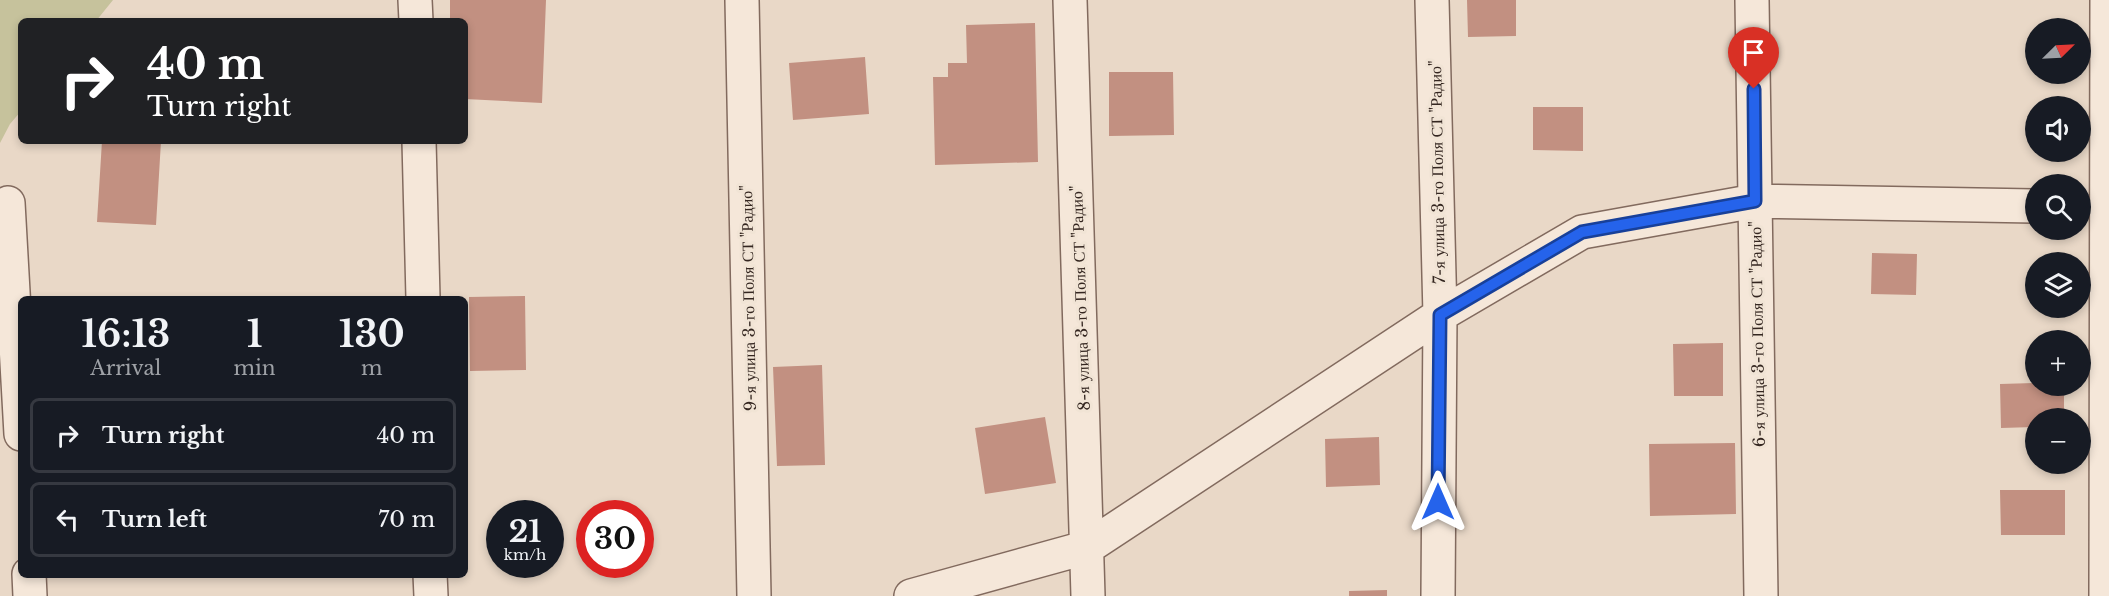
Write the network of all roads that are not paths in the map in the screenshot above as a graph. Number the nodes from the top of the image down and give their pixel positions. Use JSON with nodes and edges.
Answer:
{"nodes":[{"id":1,"x":415,"y":0,"type":"edge"},
{"id":2,"x":742,"y":0,"type":"edge"},
{"id":3,"x":1070,"y":0,"type":"edge"},
{"id":4,"x":1432,"y":0,"type":"edge"},
{"id":5,"x":1752,"y":0,"type":"edge"},
{"id":6,"x":2107,"y":0,"type":"edge"},
{"id":7,"x":416,"y":18,"type":"edge"},
{"id":8,"x":419,"y":144,"type":"edge"},
{"id":9,"x":1755,"y":201,"type":"junction"},
{"id":10,"x":8,"y":203,"type":"dead end"},
{"id":11,"x":2025,"y":206,"type":"edge"},
{"id":12,"x":2098,"y":207,"type":"edge"},
{"id":13,"x":423,"y":296,"type":"edge"},
{"id":14,"x":1440,"y":315,"type":"junction"},
{"id":15,"x":18,"y":381,"type":"edge"},
{"id":16,"x":1088,"y":547,"type":"junction"},
{"id":17,"x":29,"y":578,"type":"edge"},
{"id":18,"x":430,"y":578,"type":"edge"},
{"id":19,"x":30,"y":596,"type":"edge"},
{"id":20,"x":430,"y":596,"type":"edge"},
{"id":21,"x":754,"y":596,"type":"edge"},
{"id":22,"x":911,"y":596,"type":"edge"},
{"id":23,"x":1088,"y":596,"type":"edge"},
{"id":24,"x":1438,"y":596,"type":"edge"},
{"id":25,"x":1761,"y":596,"type":"edge"},
{"id":26,"x":2106,"y":596,"type":"edge"}],
"edges":[{"from":1,"to":7,"type":"street"},
{"from":2,"to":21,"type":"street","name":"9-я улица 3-го Поля СТ \"Радио\""},
{"from":3,"to":16,"type":"street","name":"8-я улица 3-го Поля СТ \"Радио\""},
{"from":4,"to":14,"type":"street","name":"7-я улица 3-го Поля СТ \"Радио\""},
{"from":5,"to":9,"type":"street","name":"6-я улица 3-го Поля СТ \"Радио\""},
{"from":6,"to":12,"type":"street"},
{"from":8,"to":13,"type":"street"},
{"from":9,"to":11,"type":"street"},
{"from":9,"to":14,"type":"street"},
{"from":9,"to":25,"type":"street","name":"6-я улица 3-го Поля СТ \"Радио\""},
{"from":10,"to":15,"type":"street"},
{"from":12,"to":26,"type":"street"},
{"from":14,"to":16,"type":"street"},
{"from":14,"to":24,"type":"street","name":"7-я улица 3-го Поля СТ \"Радио\""},
{"from":16,"to":22,"type":"street"},
{"from":16,"to":23,"type":"street","name":"8-я улица 3-го Поля СТ \"Радио\""},
{"from":17,"to":19,"type":"street"},
{"from":18,"to":20,"type":"street"}]}
